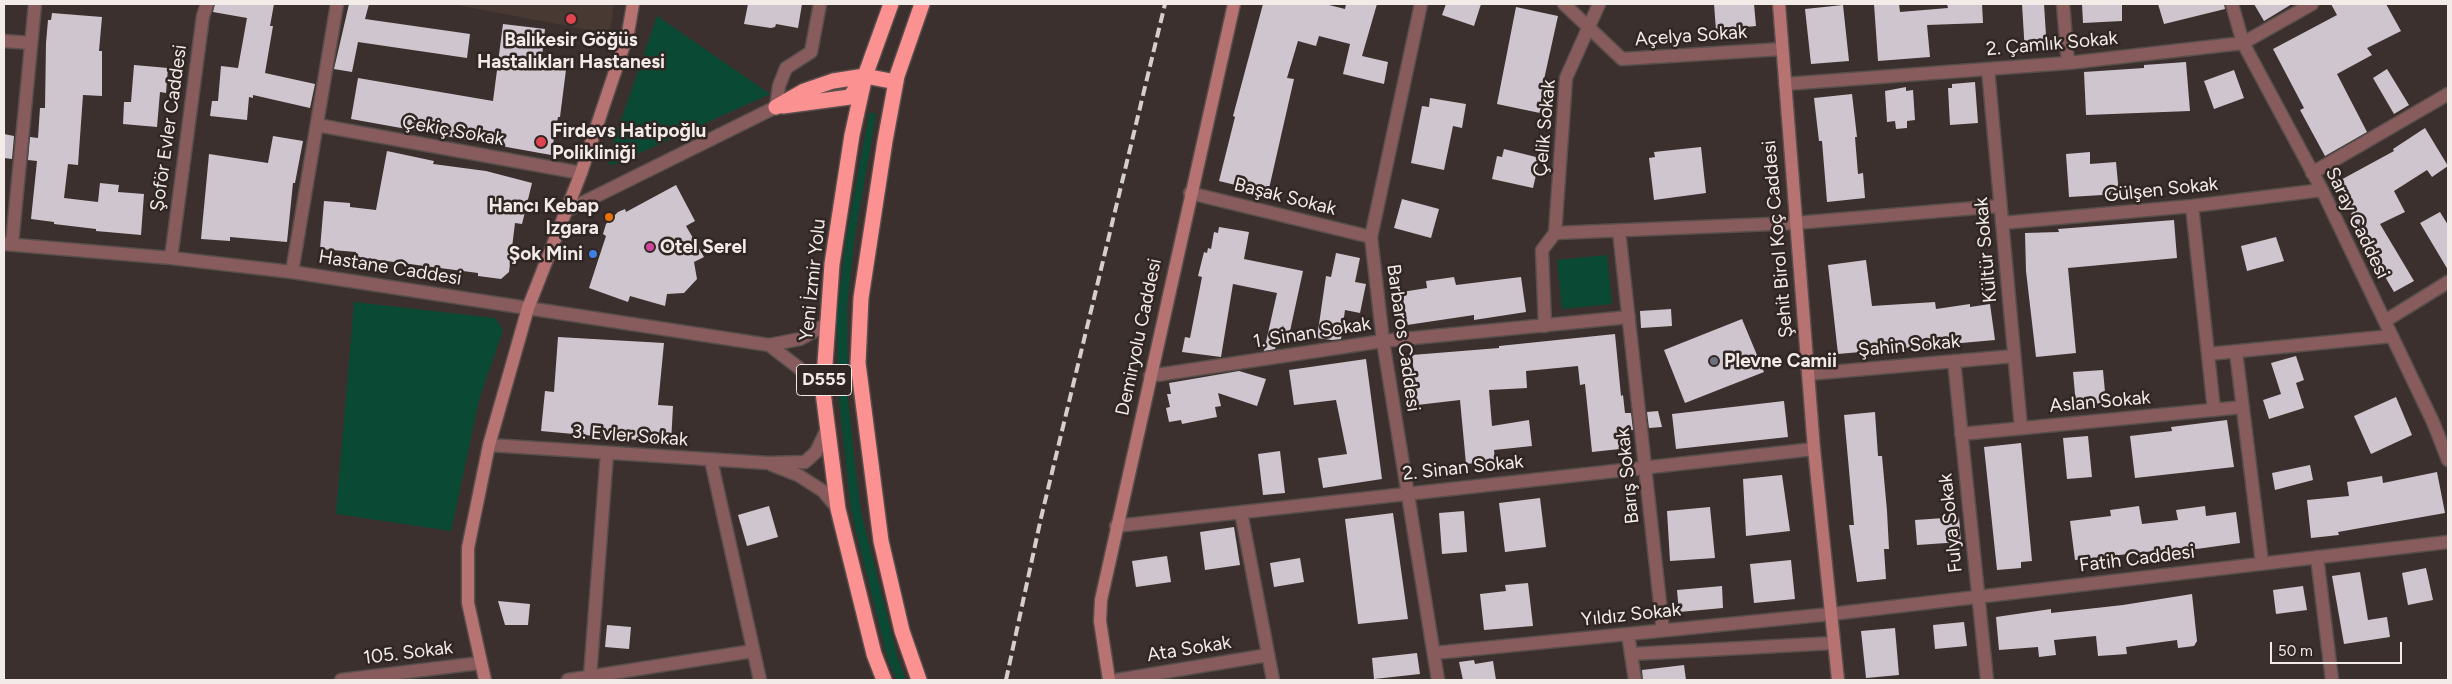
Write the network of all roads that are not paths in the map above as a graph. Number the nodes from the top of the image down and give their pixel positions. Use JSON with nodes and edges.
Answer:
{"nodes":[{"id":1,"x":36,"y":4,"type":"edge"},
{"id":2,"x":207,"y":4,"type":"edge"},
{"id":3,"x":338,"y":4,"type":"edge"},
{"id":4,"x":633,"y":4,"type":"edge"},
{"id":5,"x":820,"y":4,"type":"edge"},
{"id":6,"x":891,"y":4,"type":"edge"},
{"id":7,"x":922,"y":4,"type":"edge"},
{"id":8,"x":1234,"y":4,"type":"edge"},
{"id":9,"x":1421,"y":4,"type":"edge"},
{"id":10,"x":1564,"y":4,"type":"edge"},
{"id":11,"x":1599,"y":4,"type":"edge"},
{"id":12,"x":1779,"y":4,"type":"edge"},
{"id":13,"x":2063,"y":4,"type":"edge"},
{"id":14,"x":2232,"y":4,"type":"edge"},
{"id":15,"x":2312,"y":4,"type":"edge"},
{"id":16,"x":1588,"y":28,"type":"junction"},
{"id":17,"x":4,"y":41,"type":"edge"},
{"id":18,"x":31,"y":43,"type":"junction"},
{"id":19,"x":2243,"y":43,"type":"junction"},
{"id":20,"x":1782,"y":49,"type":"junction"},
{"id":21,"x":2068,"y":63,"type":"junction"},
{"id":22,"x":1988,"y":69,"type":"junction"},
{"id":23,"x":865,"y":76,"type":"junction"},
{"id":24,"x":896,"y":82,"type":"junction"},
{"id":25,"x":1785,"y":84,"type":"junction"},
{"id":26,"x":2448,"y":94,"type":"edge"},
{"id":27,"x":776,"y":107,"type":"junction"},
{"id":28,"x":317,"y":125,"type":"junction"},
{"id":29,"x":581,"y":173,"type":"junction"},
{"id":30,"x":2312,"y":174,"type":"junction"},
{"id":31,"x":2322,"y":190,"type":"junction"},
{"id":32,"x":1190,"y":193,"type":"junction"},
{"id":33,"x":2000,"y":206,"type":"junction"},
{"id":34,"x":2192,"y":206,"type":"junction"},
{"id":35,"x":568,"y":210,"type":"junction"},
{"id":36,"x":1795,"y":223,"type":"junction"},
{"id":37,"x":2002,"y":223,"type":"junction"},
{"id":38,"x":1619,"y":231,"type":"junction"},
{"id":39,"x":1555,"y":233,"type":"junction"},
{"id":40,"x":1371,"y":238,"type":"junction"},
{"id":41,"x":8,"y":244,"type":"edge"},
{"id":42,"x":171,"y":258,"type":"junction"},
{"id":43,"x":292,"y":272,"type":"junction"},
{"id":44,"x":2448,"y":282,"type":"edge"},
{"id":45,"x":528,"y":308,"type":"junction"},
{"id":46,"x":1629,"y":317,"type":"junction"},
{"id":47,"x":2385,"y":322,"type":"junction"},
{"id":48,"x":827,"y":324,"type":"junction"},
{"id":49,"x":1545,"y":326,"type":"junction"},
{"id":50,"x":2392,"y":336,"type":"junction"},
{"id":51,"x":1383,"y":341,"type":"junction"},
{"id":52,"x":769,"y":345,"type":"junction"},
{"id":53,"x":2236,"y":352,"type":"junction"},
{"id":54,"x":2208,"y":354,"type":"junction"},
{"id":55,"x":2014,"y":356,"type":"junction"},
{"id":56,"x":1954,"y":362,"type":"junction"},
{"id":57,"x":1808,"y":374,"type":"junction"},
{"id":58,"x":1150,"y":376,"type":"junction"},
{"id":59,"x":824,"y":392,"type":"junction"},
{"id":60,"x":2243,"y":407,"type":"junction"},
{"id":61,"x":2214,"y":410,"type":"junction"},
{"id":62,"x":828,"y":427,"type":"junction"},
{"id":63,"x":2021,"y":428,"type":"junction"},
{"id":64,"x":1961,"y":434,"type":"junction"},
{"id":65,"x":489,"y":445,"type":"junction"},
{"id":66,"x":1814,"y":449,"type":"junction"},
{"id":67,"x":606,"y":453,"type":"junction"},
{"id":68,"x":711,"y":460,"type":"junction"},
{"id":69,"x":2448,"y":460,"type":"edge"},
{"id":70,"x":768,"y":464,"type":"junction"},
{"id":71,"x":1646,"y":467,"type":"junction"},
{"id":72,"x":1407,"y":493,"type":"junction"},
{"id":73,"x":838,"y":509,"type":"junction"},
{"id":74,"x":1241,"y":512,"type":"junction"},
{"id":75,"x":1116,"y":526,"type":"junction"},
{"id":76,"x":2448,"y":542,"type":"edge"},
{"id":77,"x":2317,"y":557,"type":"junction"},
{"id":78,"x":2262,"y":563,"type":"junction"},
{"id":79,"x":1978,"y":597,"type":"junction"},
{"id":80,"x":1831,"y":614,"type":"junction"},
{"id":81,"x":1663,"y":630,"type":"junction"},
{"id":82,"x":1628,"y":634,"type":"junction"},
{"id":83,"x":1834,"y":643,"type":"junction"},
{"id":84,"x":753,"y":651,"type":"junction"},
{"id":85,"x":1434,"y":653,"type":"junction"},
{"id":86,"x":1631,"y":654,"type":"junction"},
{"id":87,"x":1268,"y":655,"type":"junction"},
{"id":88,"x":480,"y":663,"type":"junction"},
{"id":89,"x":590,"y":677,"type":"junction"},
{"id":90,"x":341,"y":680,"type":"edge"},
{"id":91,"x":485,"y":680,"type":"edge"},
{"id":92,"x":568,"y":680,"type":"edge"},
{"id":93,"x":760,"y":680,"type":"edge"},
{"id":94,"x":884,"y":680,"type":"edge"},
{"id":95,"x":919,"y":680,"type":"edge"},
{"id":96,"x":1109,"y":680,"type":"edge"},
{"id":97,"x":1117,"y":680,"type":"edge"},
{"id":98,"x":1273,"y":680,"type":"edge"},
{"id":99,"x":1438,"y":680,"type":"edge"},
{"id":100,"x":1634,"y":680,"type":"edge"},
{"id":101,"x":1838,"y":680,"type":"edge"},
{"id":102,"x":1987,"y":680,"type":"edge"},
{"id":103,"x":2332,"y":680,"type":"edge"}],
"edges":[{"from":1,"to":18,"type":"street"},
{"from":2,"to":42,"type":"street","name":"Şoför Evler Caddesi"},
{"from":3,"to":28,"type":"street"},
{"from":4,"to":29,"type":"main road"},
{"from":5,"to":27,"type":"street"},
{"from":6,"to":23,"type":"highway","name":"Yeni İzmir Yolu","number":"D555"},
{"from":7,"to":24,"type":"highway","number":"D555"},
{"from":8,"to":32,"type":"main road","name":"Demiryolu Caddesi"},
{"from":9,"to":40,"type":"street","name":"Barbaros Caddesi"},
{"from":10,"to":16,"type":"street","name":"Açelya Sokak"},
{"from":11,"to":16,"type":"street","name":"Çelik Sokak"},
{"from":12,"to":20,"type":"main road","name":"Şehit Birol Koç Caddesi"},
{"from":13,"to":21,"type":"street"},
{"from":14,"to":19,"type":"street","name":"Saray Caddesi"},
{"from":15,"to":19,"type":"street","name":"2. Çamlık Sokak"},
{"from":16,"to":20,"type":"street","name":"Açelya Sokak"},
{"from":16,"to":39,"type":"street","name":"Çelik Sokak"},
{"from":17,"to":18,"type":"street"},
{"from":18,"to":41,"type":"street"},
{"from":19,"to":21,"type":"street","name":"2. Çamlık Sokak"},
{"from":19,"to":30,"type":"street","name":"Saray Caddesi"},
{"from":20,"to":25,"type":"main road","name":"Şehit Birol Koç Caddesi"},
{"from":21,"to":22,"type":"street","name":"2. Çamlık Sokak"},
{"from":22,"to":25,"type":"street","name":"2. Çamlık Sokak"},
{"from":22,"to":33,"type":"street","name":"Kültür Sokak"},
{"from":23,"to":24,"type":"highway"},
{"from":23,"to":27,"type":"highway"},
{"from":23,"to":48,"type":"highway","name":"Yeni İzmir Yolu","number":"D555"},
{"from":24,"to":95,"type":"highway","number":"D555"},
{"from":25,"to":36,"type":"main road","name":"Şehit Birol Koç Caddesi"},
{"from":26,"to":30,"type":"street"},
{"from":27,"to":35,"type":"street"},
{"from":28,"to":29,"type":"street","name":"Çekiç Sokak"},
{"from":28,"to":43,"type":"street"},
{"from":29,"to":35,"type":"main road"},
{"from":30,"to":31,"type":"street","name":"Saray Caddesi"},
{"from":31,"to":34,"type":"street","name":"Gülşen Sokak"},
{"from":31,"to":47,"type":"street","name":"Saray Caddesi"},
{"from":32,"to":40,"type":"street","name":"Başak Sokak"},
{"from":32,"to":58,"type":"main road","name":"Demiryolu Caddesi"},
{"from":33,"to":36,"type":"street"},
{"from":33,"to":37,"type":"street","name":"Kültür Sokak"},
{"from":34,"to":37,"type":"street","name":"Gülşen Sokak"},
{"from":34,"to":54,"type":"street"},
{"from":35,"to":45,"type":"main road"},
{"from":36,"to":38,"type":"street"},
{"from":36,"to":57,"type":"main road","name":"Şehit Birol Koç Caddesi"},
{"from":37,"to":55,"type":"street","name":"Kültür Sokak"},
{"from":38,"to":39,"type":"street"},
{"from":38,"to":46,"type":"street","name":"Barış Sokak"},
{"from":39,"to":49,"type":"street"},
{"from":40,"to":51,"type":"street","name":"Barbaros Caddesi"},
{"from":41,"to":42,"type":"street","name":"Hastane Caddesi"},
{"from":42,"to":43,"type":"street","name":"Hastane Caddesi"},
{"from":43,"to":45,"type":"street","name":"Hastane Caddesi"},
{"from":44,"to":47,"type":"street"},
{"from":45,"to":52,"type":"street","name":"Hastane Caddesi"},
{"from":45,"to":65,"type":"main road"},
{"from":46,"to":49,"type":"street","name":"1. Sinan Sokak"},
{"from":46,"to":71,"type":"street","name":"Barış Sokak"},
{"from":47,"to":50,"type":"street","name":"Saray Caddesi"},
{"from":48,"to":52,"type":"street"},
{"from":48,"to":59,"type":"highway","name":"Yeni İzmir Yolu","number":"D555"},
{"from":49,"to":51,"type":"street","name":"1. Sinan Sokak"},
{"from":50,"to":53,"type":"street"},
{"from":50,"to":69,"type":"street","name":"Saray Caddesi"},
{"from":51,"to":58,"type":"street","name":"1. Sinan Sokak"},
{"from":51,"to":72,"type":"street","name":"Barbaros Caddesi"},
{"from":52,"to":59,"type":"street"},
{"from":53,"to":54,"type":"street"},
{"from":53,"to":60,"type":"street"},
{"from":54,"to":61,"type":"street"},
{"from":55,"to":56,"type":"street","name":"Şahin Sokak"},
{"from":55,"to":63,"type":"street","name":"Kültür Sokak"},
{"from":56,"to":57,"type":"street","name":"Şahin Sokak"},
{"from":56,"to":64,"type":"street","name":"Fulya Sokak"},
{"from":57,"to":66,"type":"main road","name":"Şehit Birol Koç Caddesi"},
{"from":58,"to":75,"type":"main road","name":"Demiryolu Caddesi"},
{"from":59,"to":62,"type":"highway","name":"Yeni İzmir Yolu","number":"D555"},
{"from":60,"to":61,"type":"street","name":"Aslan Sokak"},
{"from":60,"to":78,"type":"street"},
{"from":61,"to":63,"type":"street","name":"Aslan Sokak"},
{"from":62,"to":70,"type":"street"},
{"from":62,"to":73,"type":"highway","name":"Yeni İzmir Yolu","number":"D555"},
{"from":63,"to":64,"type":"street","name":"Aslan Sokak"},
{"from":64,"to":79,"type":"street","name":"Fulya Sokak"},
{"from":65,"to":67,"type":"street","name":"3. Evler Sokak"},
{"from":65,"to":88,"type":"main road"},
{"from":66,"to":71,"type":"street","name":"2. Sinan Sokak"},
{"from":66,"to":80,"type":"main road","name":"Şehit Birol Koç Caddesi"},
{"from":67,"to":68,"type":"street","name":"3. Evler Sokak"},
{"from":67,"to":89,"type":"street"},
{"from":68,"to":70,"type":"street","name":"3. Evler Sokak"},
{"from":68,"to":84,"type":"street"},
{"from":70,"to":73,"type":"street"},
{"from":71,"to":72,"type":"street","name":"2. Sinan Sokak"},
{"from":71,"to":81,"type":"street","name":"Barış Sokak"},
{"from":72,"to":74,"type":"street","name":"2. Sinan Sokak"},
{"from":72,"to":85,"type":"street","name":"Barbaros Caddesi"},
{"from":73,"to":94,"type":"highway","name":"Yeni İzmir Yolu","number":"D555"},
{"from":74,"to":75,"type":"street","name":"2. Sinan Sokak"},
{"from":74,"to":87,"type":"street"},
{"from":75,"to":96,"type":"main road","name":"Demiryolu Caddesi"},
{"from":76,"to":77,"type":"street","name":"Fatih Caddesi"},
{"from":77,"to":78,"type":"street","name":"Fatih Caddesi"},
{"from":77,"to":103,"type":"street"},
{"from":78,"to":79,"type":"street","name":"Fatih Caddesi"},
{"from":79,"to":80,"type":"street","name":"Fatih Caddesi"},
{"from":79,"to":102,"type":"street","name":"Fulya Sokak"},
{"from":80,"to":81,"type":"street","name":"Yıldız Sokak"},
{"from":80,"to":83,"type":"main road","name":"Şehit Birol Koç Caddesi"},
{"from":81,"to":82,"type":"street","name":"Yıldız Sokak"},
{"from":82,"to":85,"type":"street","name":"Yıldız Sokak"},
{"from":82,"to":86,"type":"street"},
{"from":83,"to":86,"type":"street","name":"Yıldız Sokak"},
{"from":83,"to":101,"type":"main road","name":"Şehit Birol Koç Caddesi"},
{"from":84,"to":89,"type":"street"},
{"from":84,"to":93,"type":"street"},
{"from":85,"to":99,"type":"street","name":"Barbaros Caddesi"},
{"from":86,"to":100,"type":"street"},
{"from":87,"to":97,"type":"street","name":"Ata Sokak"},
{"from":87,"to":98,"type":"street"},
{"from":88,"to":90,"type":"street","name":"105. Sokak"},
{"from":88,"to":91,"type":"main road"},
{"from":89,"to":92,"type":"street"}]}
